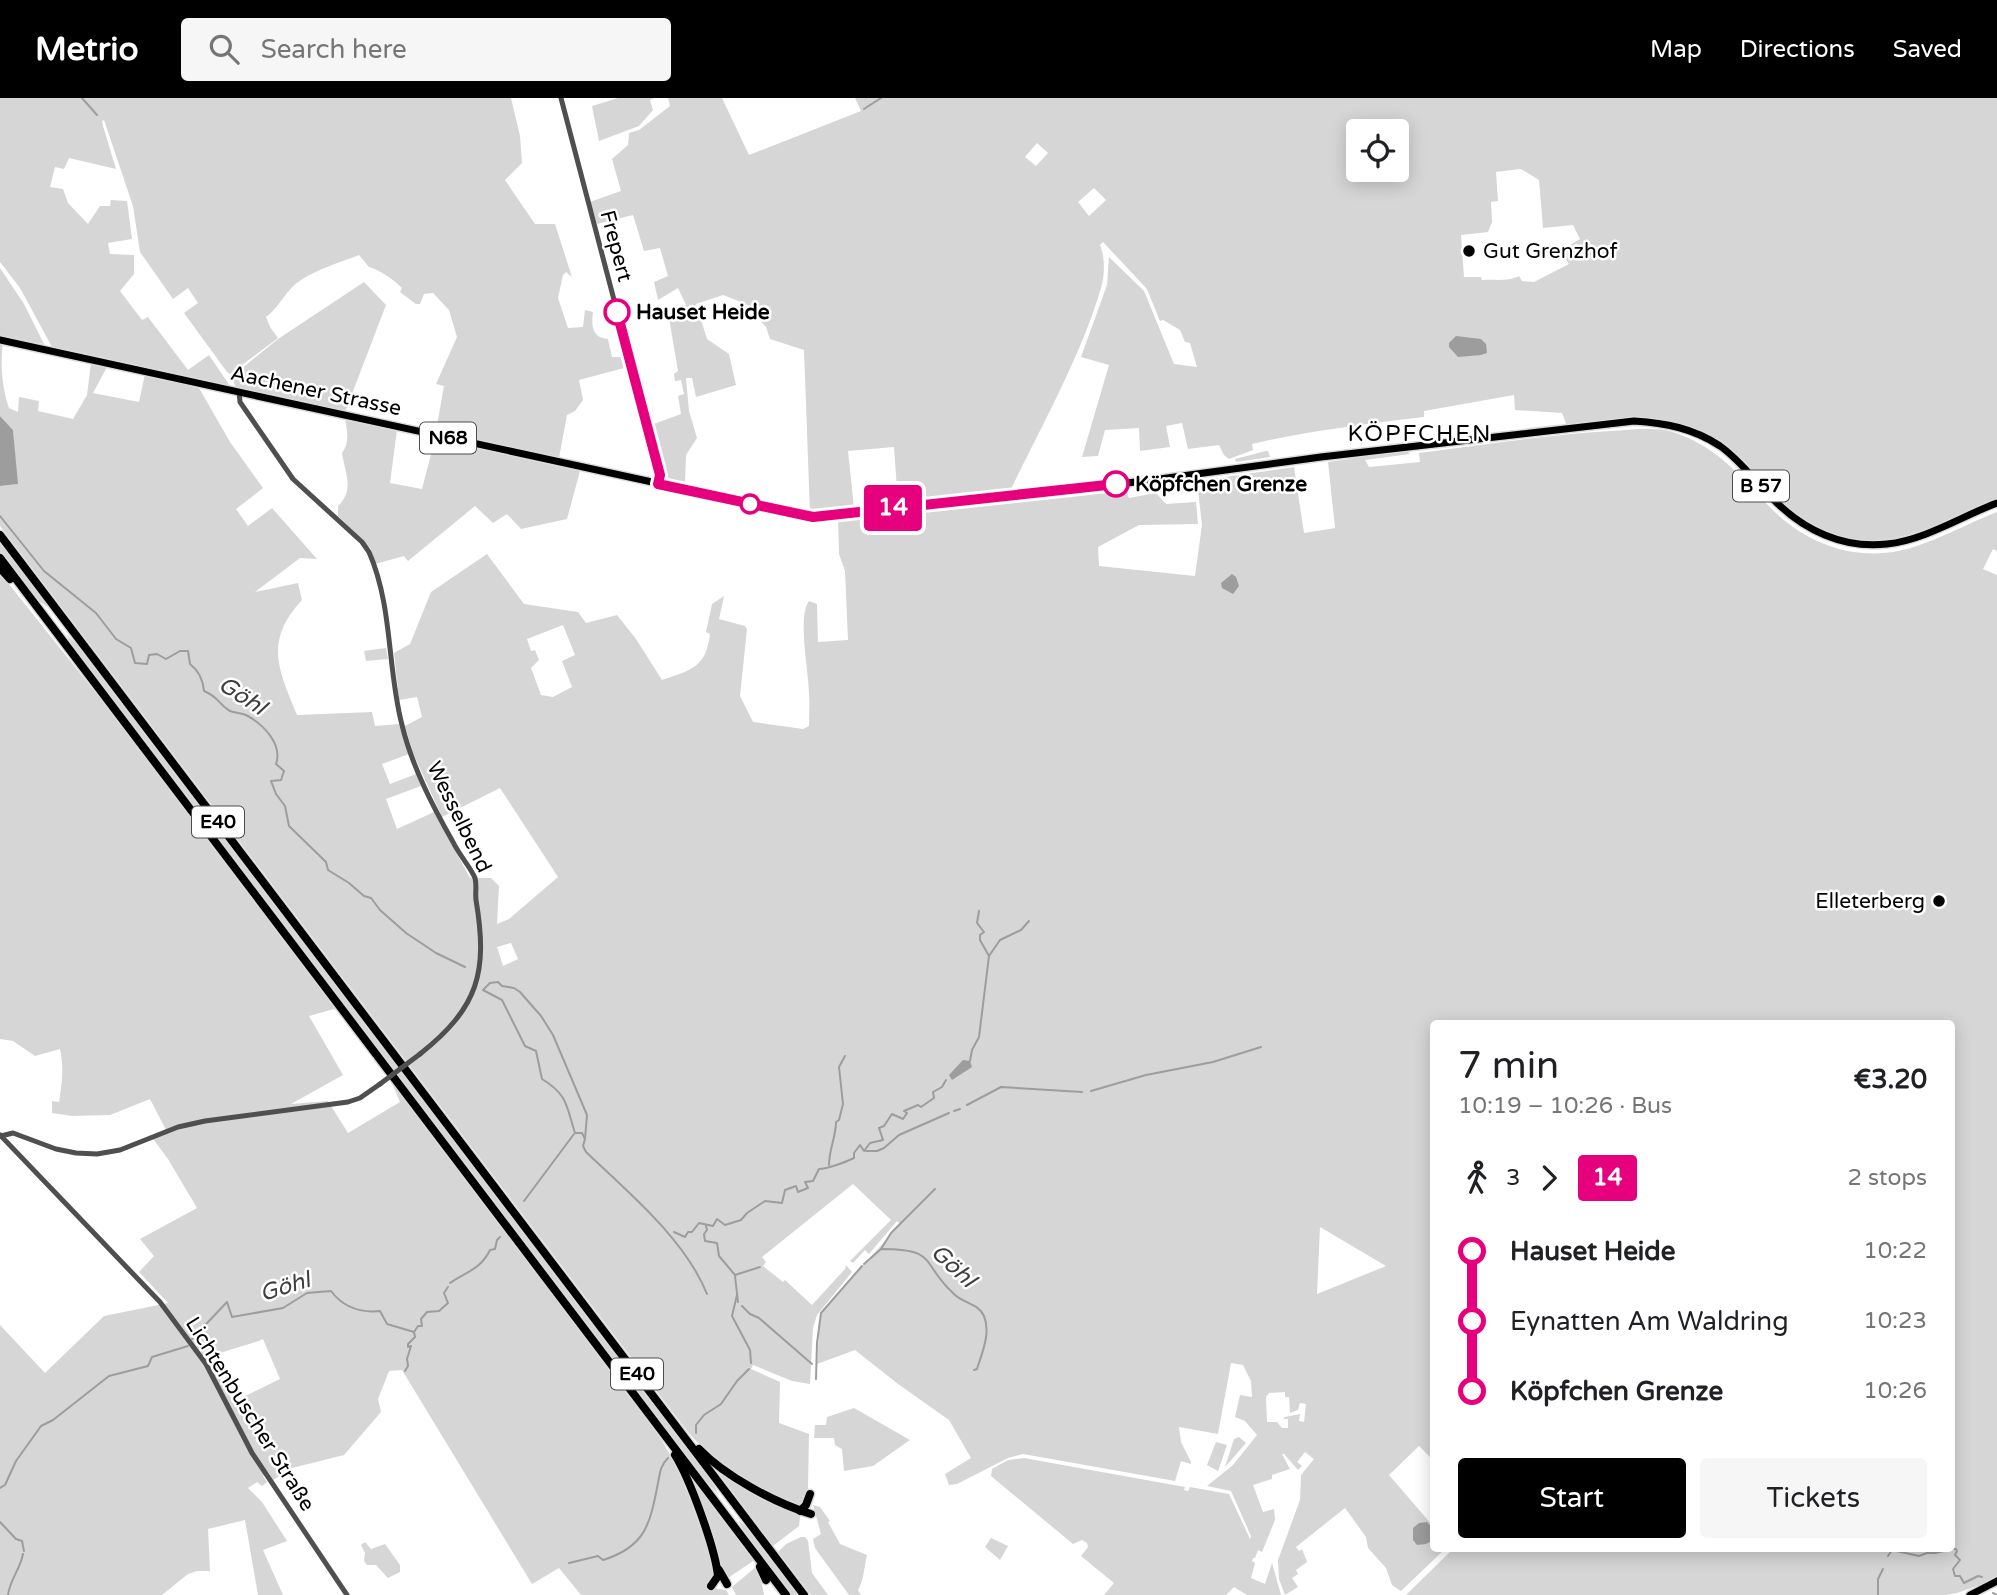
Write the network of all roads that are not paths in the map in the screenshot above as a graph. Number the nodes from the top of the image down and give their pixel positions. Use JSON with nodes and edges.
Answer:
{"nodes":[{"id":1,"x":561,"y":98,"type":"edge"},
{"id":2,"x":0,"y":340,"type":"edge"},
{"id":3,"x":239,"y":392,"type":"junction"},
{"id":4,"x":1247,"y":467,"type":"joint"},
{"id":5,"x":658,"y":484,"type":"junction"},
{"id":6,"x":1997,"y":503,"type":"edge"},
{"id":7,"x":0,"y":535,"type":"edge"},
{"id":8,"x":0,"y":558,"type":"edge"},
{"id":9,"x":0,"y":568,"type":"edge"},
{"id":10,"x":21,"y":588,"type":"junction"},
{"id":11,"x":0,"y":1136,"type":"edge"},
{"id":12,"x":666,"y":1437,"type":"junction"},
{"id":13,"x":688,"y":1441,"type":"junction"},
{"id":14,"x":810,"y":1494,"type":"dead end"},
{"id":15,"x":800,"y":1511,"type":"junction"},
{"id":16,"x":811,"y":1514,"type":"dead end"},
{"id":17,"x":755,"y":1554,"type":"junction"},
{"id":18,"x":715,"y":1561,"type":"junction"},
{"id":19,"x":766,"y":1580,"type":"dead end"},
{"id":20,"x":1997,"y":1581,"type":"edge"},
{"id":21,"x":727,"y":1584,"type":"dead end"},
{"id":22,"x":711,"y":1586,"type":"dead end"},
{"id":23,"x":347,"y":1595,"type":"edge"},
{"id":24,"x":786,"y":1595,"type":"edge"},
{"id":25,"x":804,"y":1595,"type":"edge"},
{"id":26,"x":1970,"y":1595,"type":"edge"}],
"edges":[{"from":1,"to":5,"type":"street","name":"Frepert"},
{"from":2,"to":3,"type":"main road","name":"Aachener Strasse","number":"N68"},
{"from":3,"to":5,"type":"main road","name":"Aachener Strasse","number":"N68"},
{"from":3,"to":11,"type":"street","name":"Wesselbend","bridge":true},
{"from":4,"to":5,"type":"main road","name":"Aachener Strasse","number":"N68"},
{"from":4,"to":6,"type":"main road","number":"B 57"},
{"from":7,"to":13,"type":"highway","number":"E40"},
{"from":8,"to":10,"type":"highway","number":"E40"},
{"from":9,"to":10,"type":"highway"},
{"from":10,"to":12,"type":"highway","number":"E40"},
{"from":11,"to":23,"type":"street","name":"Lichtenbuscher Straße"},
{"from":12,"to":17,"type":"highway","number":"E40"},
{"from":12,"to":18,"type":"highway"},
{"from":13,"to":15,"type":"highway"},
{"from":13,"to":25,"type":"highway","number":"E40"},
{"from":14,"to":15,"type":"highway"},
{"from":15,"to":16,"type":"highway"},
{"from":17,"to":19,"type":"highway"},
{"from":17,"to":24,"type":"highway","number":"E40"},
{"from":18,"to":21,"type":"highway"},
{"from":18,"to":22,"type":"highway"},
{"from":20,"to":26,"type":"main road"}]}
